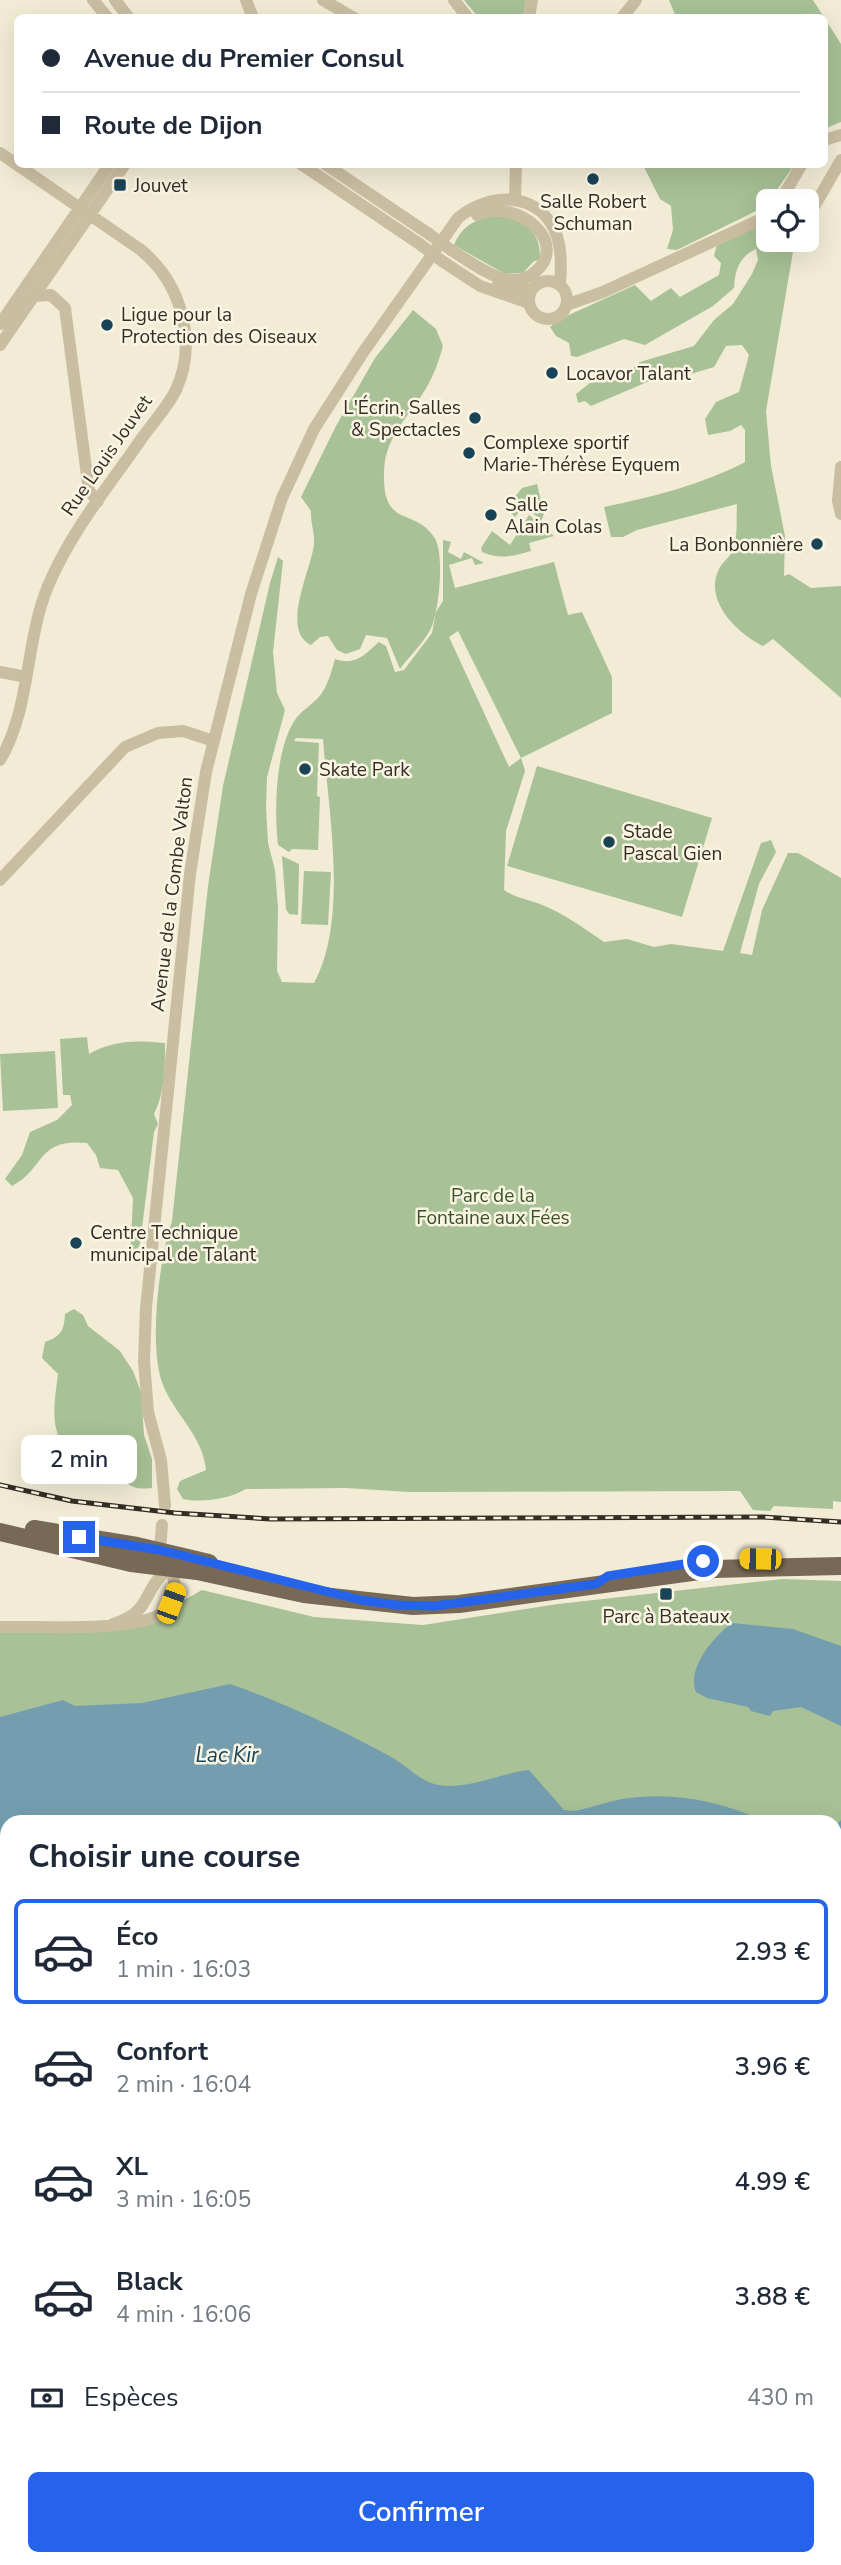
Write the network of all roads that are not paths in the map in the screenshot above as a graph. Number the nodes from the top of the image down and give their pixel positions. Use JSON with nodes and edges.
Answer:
{"nodes":[{"id":1,"x":93,"y":0,"type":"edge"},
{"id":2,"x":115,"y":0,"type":"edge"},
{"id":3,"x":323,"y":0,"type":"edge"},
{"id":4,"x":454,"y":0,"type":"edge"},
{"id":5,"x":636,"y":0,"type":"edge"},
{"id":6,"x":105,"y":14,"type":"edge"},
{"id":7,"x":126,"y":14,"type":"edge"},
{"id":8,"x":347,"y":14,"type":"edge"},
{"id":9,"x":465,"y":14,"type":"edge"},
{"id":10,"x":625,"y":14,"type":"edge"},
{"id":11,"x":841,"y":160,"type":"edge"},
{"id":12,"x":22,"y":168,"type":"edge"},
{"id":13,"x":108,"y":168,"type":"edge"},
{"id":14,"x":122,"y":168,"type":"edge"},
{"id":15,"x":308,"y":168,"type":"edge"},
{"id":16,"x":330,"y":168,"type":"edge"},
{"id":17,"x":516,"y":168,"type":"edge"},
{"id":18,"x":800,"y":168,"type":"edge"},
{"id":19,"x":787,"y":189,"type":"edge"},
{"id":20,"x":515,"y":198,"type":"junction"},
{"id":21,"x":819,"y":198,"type":"edge"},
{"id":22,"x":85,"y":212,"type":"junction"},
{"id":23,"x":471,"y":218,"type":"junction"},
{"id":24,"x":756,"y":222,"type":"edge"},
{"id":25,"x":450,"y":233,"type":"junction"},
{"id":26,"x":425,"y":239,"type":"junction"},
{"id":27,"x":451,"y":250,"type":"junction"},
{"id":28,"x":543,"y":281,"type":"junction"},
{"id":29,"x":562,"y":288,"type":"junction"},
{"id":30,"x":532,"y":289,"type":"junction"},
{"id":31,"x":603,"y":292,"type":"junction"},
{"id":32,"x":34,"y":296,"type":"junction"},
{"id":33,"x":529,"y":303,"type":"junction"},
{"id":34,"x":566,"y":305,"type":"junction"},
{"id":35,"x":0,"y":323,"type":"edge"},
{"id":36,"x":0,"y":345,"type":"edge"},
{"id":37,"x":841,"y":467,"type":"edge"},
{"id":38,"x":98,"y":501,"type":"junction"},
{"id":39,"x":841,"y":514,"type":"edge"},
{"id":40,"x":0,"y":672,"type":"edge"},
{"id":41,"x":26,"y":677,"type":"junction"},
{"id":42,"x":214,"y":741,"type":"junction"},
{"id":43,"x":0,"y":760,"type":"edge"},
{"id":44,"x":0,"y":880,"type":"edge"},
{"id":45,"x":165,"y":1506,"type":"dead end"},
{"id":46,"x":0,"y":1522,"type":"edge"},
{"id":47,"x":162,"y":1525,"type":"dead end"},
{"id":48,"x":0,"y":1532,"type":"edge"},
{"id":49,"x":21,"y":1537,"type":"junction"},
{"id":50,"x":160,"y":1550,"type":"junction"},
{"id":51,"x":214,"y":1564,"type":"junction"},
{"id":52,"x":687,"y":1564,"type":"junction"},
{"id":53,"x":841,"y":1564,"type":"edge"},
{"id":54,"x":169,"y":1568,"type":"junction"},
{"id":55,"x":621,"y":1583,"type":"junction"},
{"id":56,"x":596,"y":1584,"type":"junction"},
{"id":57,"x":361,"y":1600,"type":"junction"},
{"id":58,"x":113,"y":1624,"type":"junction"},
{"id":59,"x":0,"y":1627,"type":"edge"}],
"edges":[{"from":1,"to":6,"type":"street"},
{"from":2,"to":7,"type":"street"},
{"from":3,"to":8,"type":"street"},
{"from":4,"to":9,"type":"street"},
{"from":5,"to":10,"type":"street"},
{"from":11,"to":21,"type":"street"},
{"from":12,"to":22,"type":"street","name":"Rue Louis Jouvet"},
{"from":13,"to":22,"type":"street"},
{"from":14,"to":22,"type":"street"},
{"from":15,"to":26,"type":"street"},
{"from":16,"to":26,"type":"street"},
{"from":17,"to":20,"type":"street"},
{"from":18,"to":19,"type":"street"},
{"from":20,"to":23,"type":"street"},
{"from":20,"to":25,"type":"street"},
{"from":20,"to":28,"type":"street"},
{"from":20,"to":29,"type":"street"},
{"from":22,"to":32,"type":"street"},
{"from":22,"to":35,"type":"street"},
{"from":22,"to":38,"type":"street","name":"Rue Louis Jouvet"},
{"from":23,"to":25,"type":"street"},
{"from":23,"to":27,"type":"street"},
{"from":24,"to":31,"type":"street"},
{"from":25,"to":42,"type":"street","name":"Avenue de la Combe Valton"},
{"from":26,"to":27,"type":"street","bridge":true},
{"from":26,"to":33,"type":"street","bridge":true},
{"from":27,"to":30,"type":"street"},
{"from":28,"to":29,"type":"street"},
{"from":28,"to":30,"type":"street"},
{"from":29,"to":31,"type":"street"},
{"from":29,"to":34,"type":"street"},
{"from":30,"to":33,"type":"street"},
{"from":31,"to":34,"type":"street"},
{"from":32,"to":36,"type":"street"},
{"from":32,"to":38,"type":"street"},
{"from":33,"to":34,"type":"street"},
{"from":37,"to":39,"type":"street"},
{"from":38,"to":41,"type":"street","name":"Rue Louis Jouvet"},
{"from":40,"to":41,"type":"street"},
{"from":41,"to":43,"type":"street","name":"Rue Louis Jouvet"},
{"from":42,"to":44,"type":"street"},
{"from":42,"to":45,"type":"street","name":"Avenue de la Combe Valton"},
{"from":46,"to":50,"type":"main road"},
{"from":47,"to":50,"type":"street"},
{"from":48,"to":49,"type":"main road"},
{"from":49,"to":50,"type":"main road"},
{"from":49,"to":54,"type":"main road"},
{"from":50,"to":51,"type":"main road"},
{"from":50,"to":54,"type":"main road"},
{"from":51,"to":54,"type":"main road"},
{"from":51,"to":57,"type":"main road"},
{"from":52,"to":53,"type":"main road"},
{"from":52,"to":55,"type":"main road"},
{"from":52,"to":56,"type":"main road"},
{"from":53,"to":55,"type":"main road"},
{"from":54,"to":57,"type":"main road"},
{"from":54,"to":58,"type":"street"},
{"from":54,"to":58,"type":"street"},
{"from":55,"to":56,"type":"main road"},
{"from":56,"to":57,"type":"main road"},
{"from":58,"to":59,"type":"street"}]}
